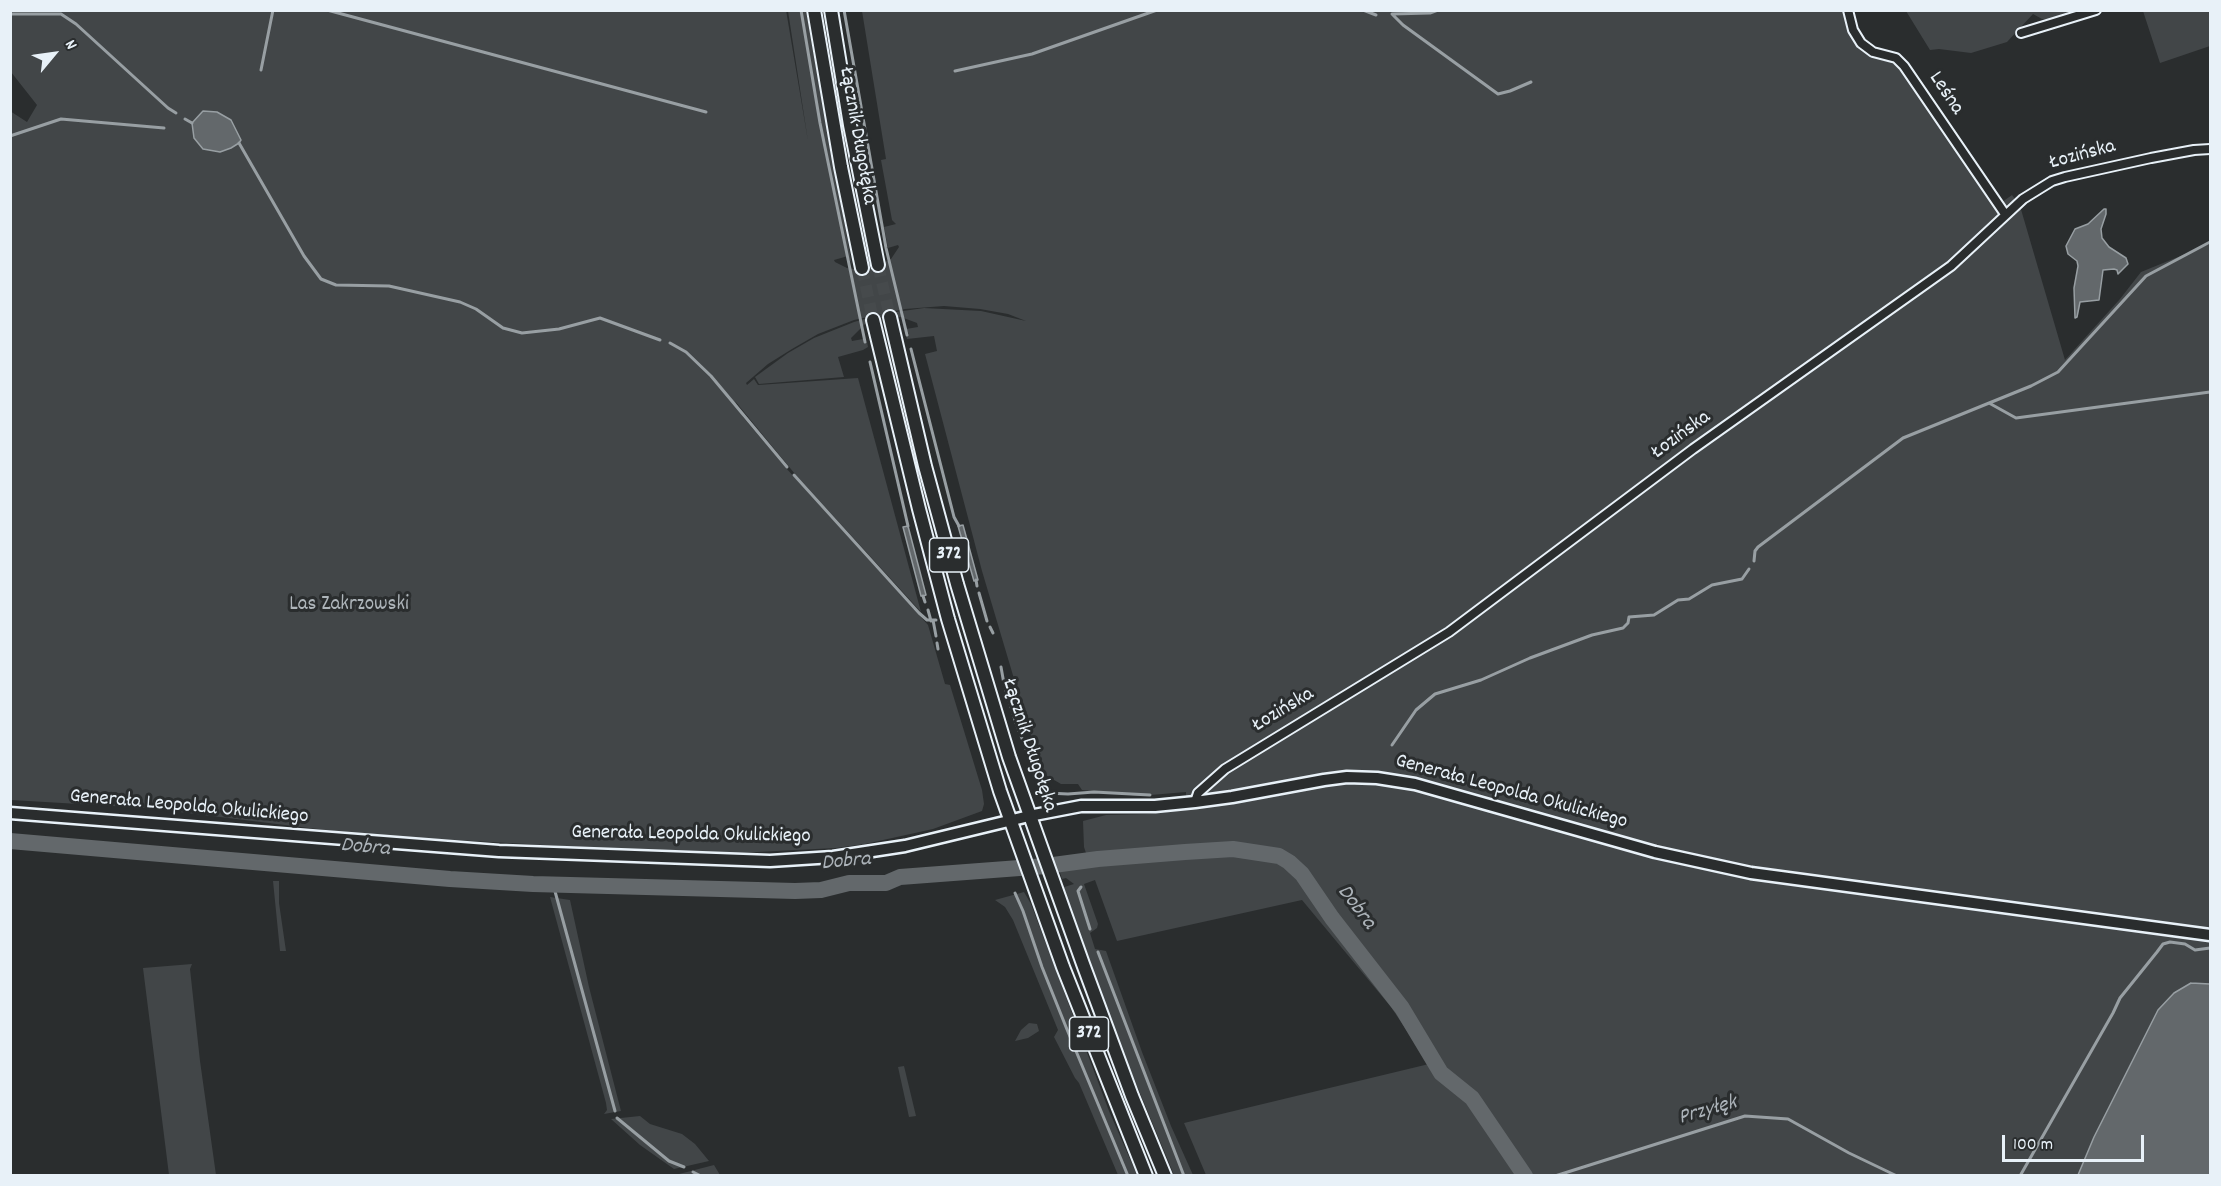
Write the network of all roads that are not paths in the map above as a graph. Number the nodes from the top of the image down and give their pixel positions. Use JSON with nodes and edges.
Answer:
{"nodes":[{"id":1,"x":814,"y":10,"type":"edge"},
{"id":2,"x":831,"y":10,"type":"edge"},
{"id":3,"x":1848,"y":10,"type":"edge"},
{"id":4,"x":2096,"y":10,"type":"edge"},
{"id":5,"x":2021,"y":33,"type":"dead end"},
{"id":6,"x":2211,"y":149,"type":"edge"},
{"id":7,"x":2005,"y":214,"type":"junction"},
{"id":8,"x":878,"y":265,"type":"tunnel mouth"},
{"id":9,"x":862,"y":268,"type":"tunnel mouth"},
{"id":10,"x":890,"y":317,"type":"tunnel mouth"},
{"id":11,"x":873,"y":320,"type":"tunnel mouth"},
{"id":12,"x":1196,"y":802,"type":"junction"},
{"id":13,"x":10,"y":813,"type":"edge"},
{"id":14,"x":1029,"y":816,"type":"junction"},
{"id":15,"x":1011,"y":820,"type":"junction"},
{"id":16,"x":2211,"y":935,"type":"edge"},
{"id":17,"x":1146,"y":1176,"type":"edge"},
{"id":18,"x":1165,"y":1176,"type":"edge"}],
"edges":[{"from":1,"to":9,"type":"main road","name":"Łącznik Długołęka"},
{"from":2,"to":8,"type":"main road","name":"Łącznik Długołęka"},
{"from":3,"to":7,"type":"street","name":"Leśna"},
{"from":4,"to":5,"type":"street"},
{"from":6,"to":7,"type":"street","name":"Łozińska"},
{"from":7,"to":12,"type":"street","name":"Łozińska"},
{"from":10,"to":14,"type":"main road","name":"Łącznik Długołęka","number":"372"},
{"from":11,"to":15,"type":"main road","name":"Łącznik Długołęka","number":"372"},
{"from":12,"to":14,"type":"street","name":"Generała Leopolda Okulickiego"},
{"from":12,"to":16,"type":"street","name":"Generała Leopolda Okulickiego"},
{"from":13,"to":15,"type":"street","name":"Generała Leopolda Okulickiego"},
{"from":14,"to":15,"type":"street","name":"Generała Leopolda Okulickiego"},
{"from":14,"to":18,"type":"main road","name":"Łącznik Długołęka","number":"372"},
{"from":15,"to":17,"type":"main road","name":"Łącznik Długołęka","number":"372"}]}
